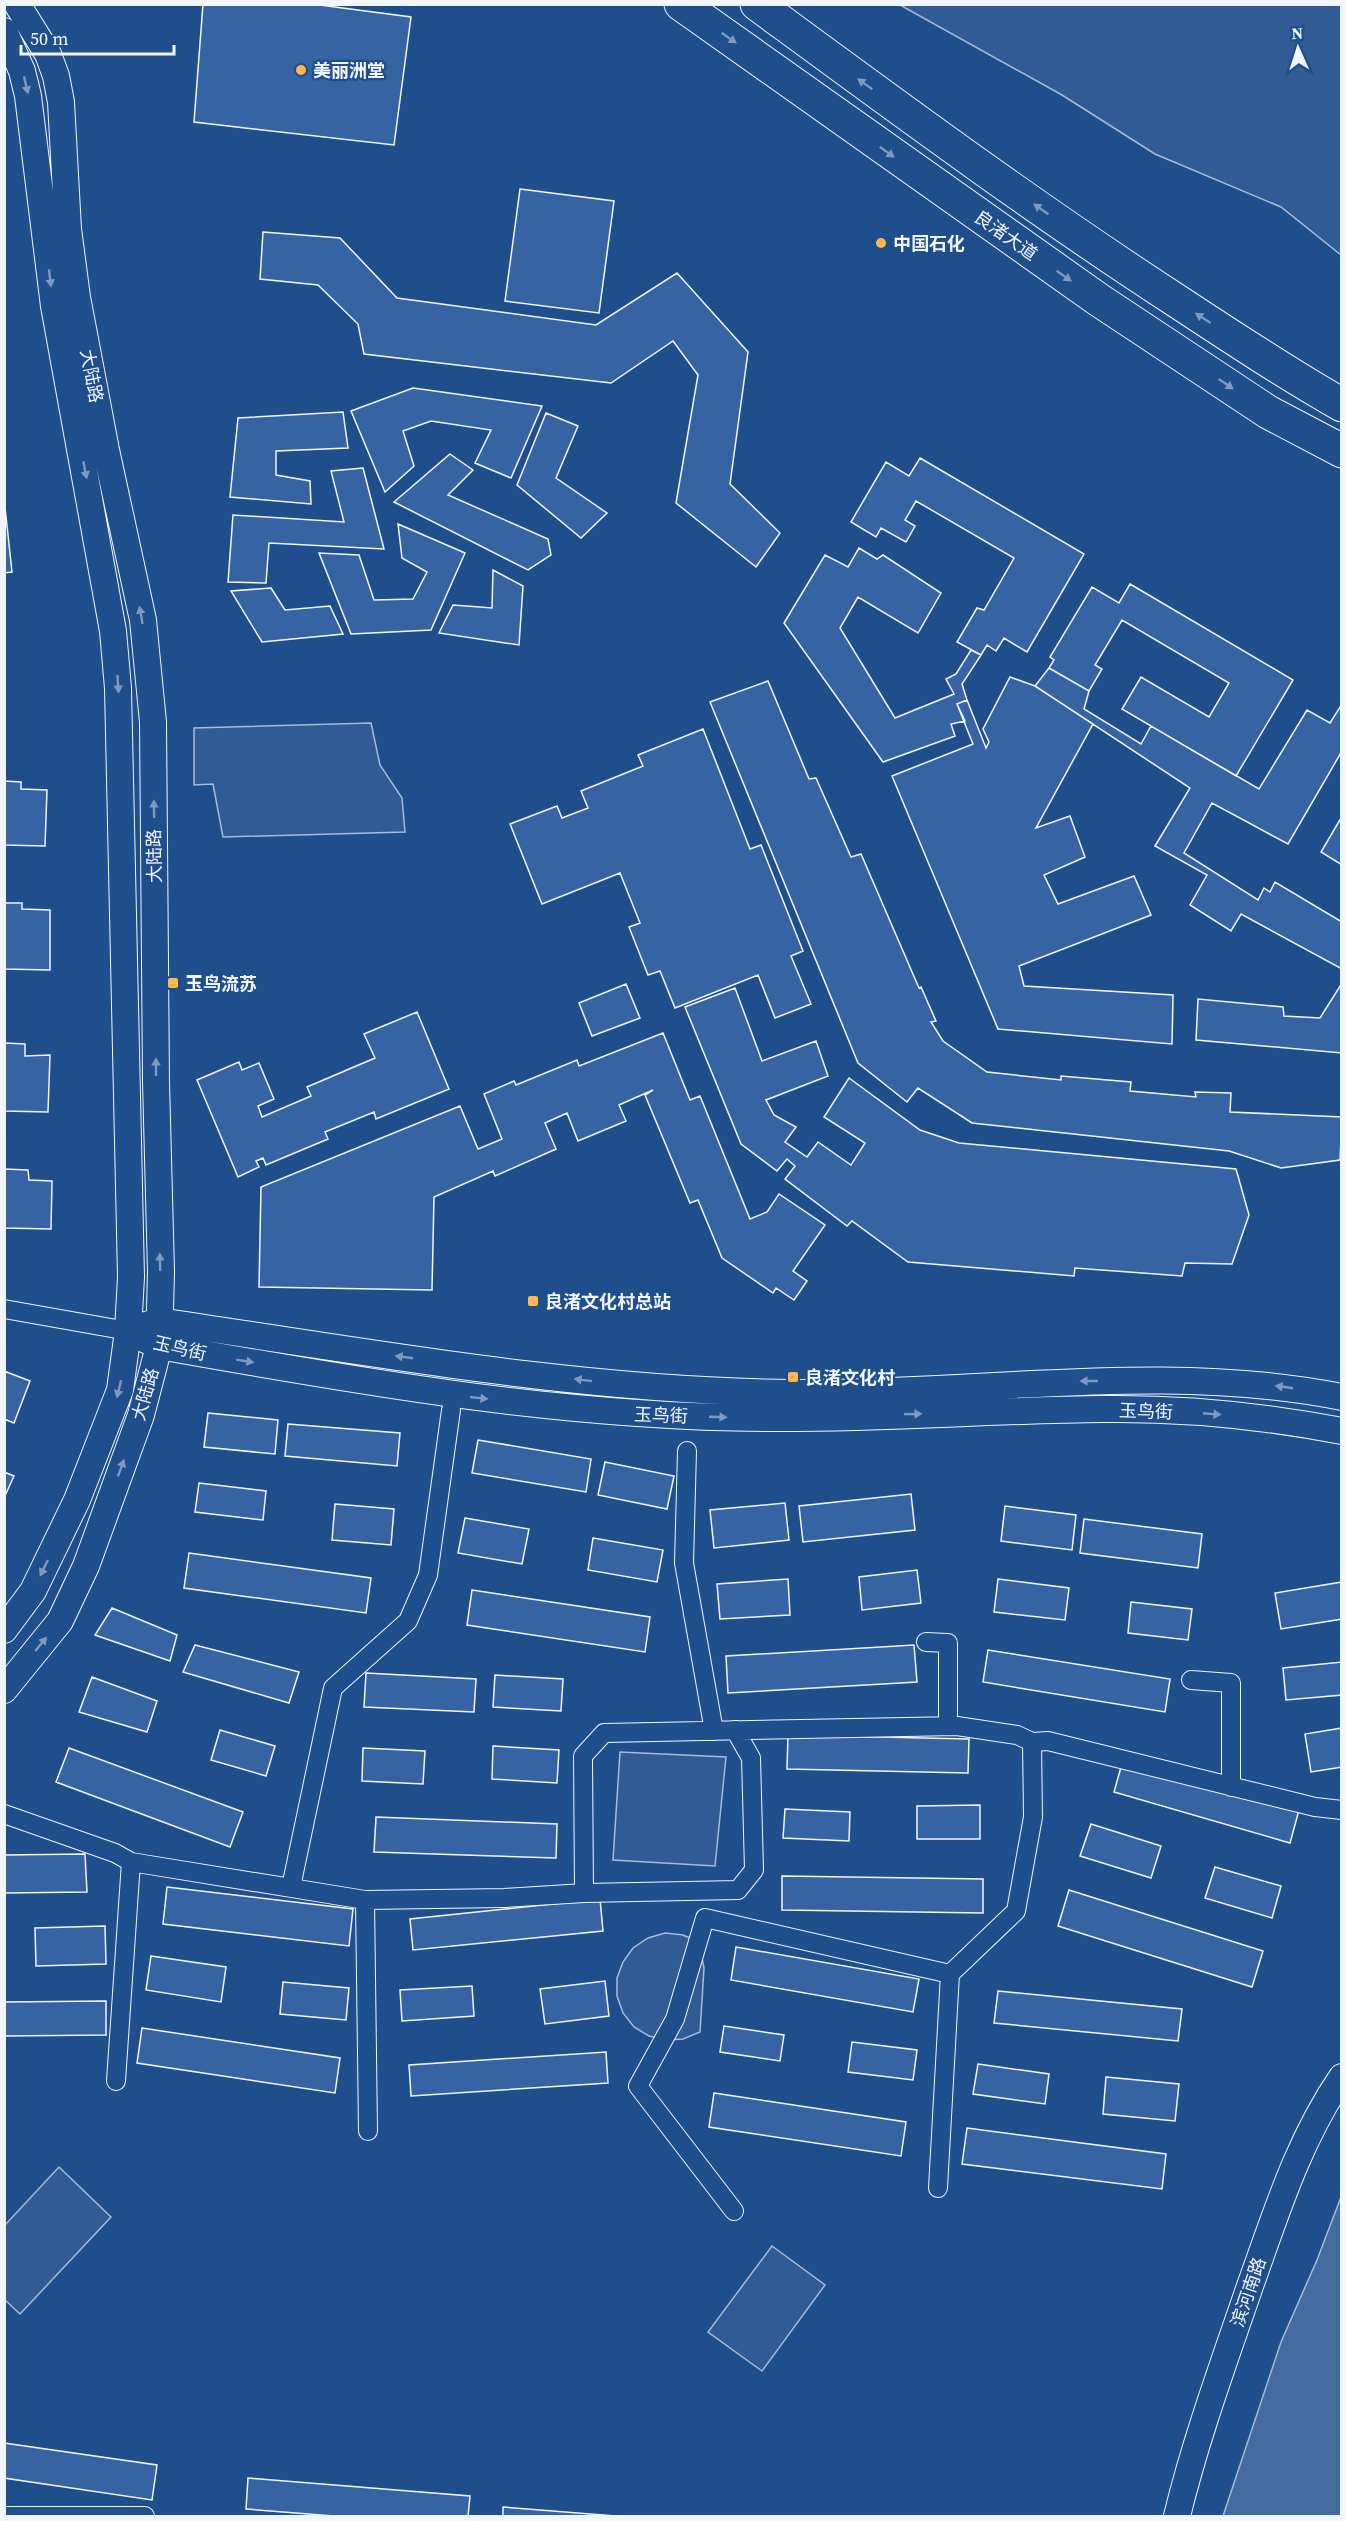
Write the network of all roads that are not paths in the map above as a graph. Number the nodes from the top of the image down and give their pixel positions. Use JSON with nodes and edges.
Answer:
{"nodes":[{"id":1,"x":16,"y":4,"type":"edge"},
{"id":2,"x":681,"y":4,"type":"edge"},
{"id":3,"x":757,"y":4,"type":"edge"},
{"id":4,"x":4,"y":31,"type":"edge"},
{"id":5,"x":1341,"y":405,"type":"edge"},
{"id":6,"x":1341,"y":452,"type":"edge"},
{"id":7,"x":4,"y":1309,"type":"edge"},
{"id":8,"x":128,"y":1331,"type":"junction"},
{"id":9,"x":159,"y":1333,"type":"junction"},
{"id":10,"x":1341,"y":1397,"type":"edge"},
{"id":11,"x":451,"y":1410,"type":"dead end"},
{"id":12,"x":1341,"y":1431,"type":"edge"},
{"id":13,"x":687,"y":1450,"type":"dead end"},
{"id":14,"x":4,"y":1630,"type":"edge"},
{"id":15,"x":926,"y":1642,"type":"dead end"},
{"id":16,"x":1191,"y":1680,"type":"dead end"},
{"id":17,"x":4,"y":1690,"type":"edge"},
{"id":18,"x":948,"y":1726,"type":"junction"},
{"id":19,"x":735,"y":1730,"type":"junction"},
{"id":20,"x":714,"y":1731,"type":"junction"},
{"id":21,"x":1032,"y":1742,"type":"junction"},
{"id":22,"x":1231,"y":1787,"type":"junction"},
{"id":23,"x":1341,"y":1810,"type":"edge"},
{"id":24,"x":4,"y":1814,"type":"edge"},
{"id":25,"x":131,"y":1862,"type":"junction"},
{"id":26,"x":291,"y":1887,"type":"junction"},
{"id":27,"x":584,"y":1893,"type":"junction"},
{"id":28,"x":365,"y":1900,"type":"junction"},
{"id":29,"x":950,"y":1974,"type":"junction"},
{"id":30,"x":1341,"y":2077,"type":"edge"},
{"id":31,"x":116,"y":2080,"type":"dead end"},
{"id":32,"x":368,"y":2131,"type":"dead end"},
{"id":33,"x":938,"y":2188,"type":"dead end"},
{"id":34,"x":734,"y":2211,"type":"dead end"},
{"id":35,"x":4,"y":2516,"type":"edge"},
{"id":36,"x":145,"y":2517,"type":"edge"},
{"id":37,"x":1178,"y":2517,"type":"edge"}],
"edges":[{"from":9,"to":1,"type":"main road","name":"大陆路","one_way":true},
{"from":2,"to":6,"type":"highway","name":"良渚大道","one_way":true},
{"from":5,"to":3,"type":"highway","one_way":true},
{"from":4,"to":8,"type":"main road","name":"大陆路","one_way":true},
{"from":7,"to":8,"type":"street"},
{"from":8,"to":9,"type":"main road","name":"玉鸟街"},
{"from":8,"to":14,"type":"main road","name":"大陆路","one_way":true},
{"from":10,"to":9,"type":"main road","name":"玉鸟街","one_way":true},
{"from":9,"to":12,"type":"main road","name":"玉鸟街","one_way":true},
{"from":17,"to":9,"type":"main road","name":"大陆路","one_way":true},
{"from":11,"to":26,"type":"street"},
{"from":13,"to":20,"type":"street"},
{"from":15,"to":18,"type":"street"},
{"from":16,"to":22,"type":"street"},
{"from":18,"to":19,"type":"street"},
{"from":18,"to":21,"type":"street"},
{"from":19,"to":20,"type":"street"},
{"from":19,"to":27,"type":"street"},
{"from":20,"to":27,"type":"street"},
{"from":21,"to":22,"type":"street"},
{"from":21,"to":29,"type":"street"},
{"from":22,"to":23,"type":"street"},
{"from":24,"to":25,"type":"street"},
{"from":25,"to":26,"type":"street"},
{"from":25,"to":31,"type":"street"},
{"from":26,"to":28,"type":"street"},
{"from":27,"to":28,"type":"street"},
{"from":28,"to":32,"type":"street"},
{"from":29,"to":33,"type":"street"},
{"from":29,"to":34,"type":"street"},
{"from":30,"to":37,"type":"main road","name":"滨河南路"},
{"from":35,"to":36,"type":"street"}]}
